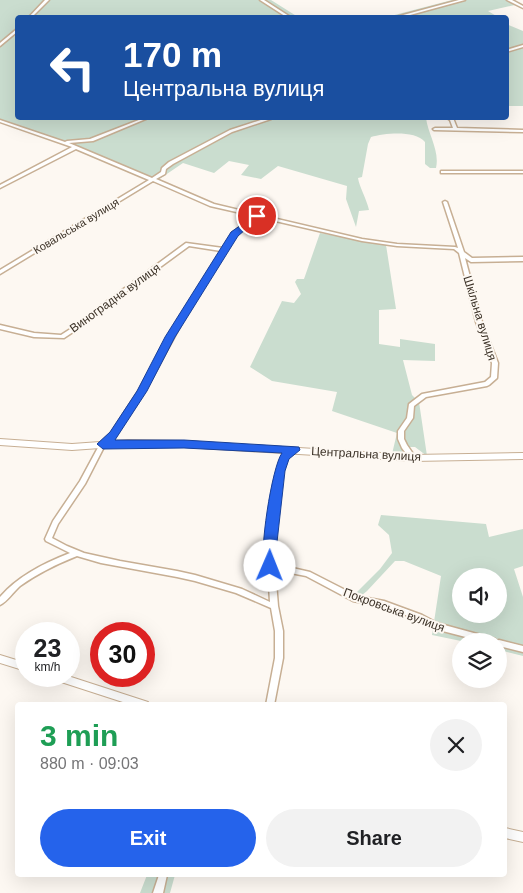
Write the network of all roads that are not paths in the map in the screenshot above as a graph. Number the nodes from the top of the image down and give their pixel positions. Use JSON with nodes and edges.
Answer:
{"nodes":[{"id":1,"x":47,"y":0,"type":"edge"},
{"id":2,"x":262,"y":0,"type":"edge"},
{"id":3,"x":463,"y":0,"type":"edge"},
{"id":4,"x":509,"y":0,"type":"edge"},
{"id":5,"x":523,"y":8,"type":"edge"},
{"id":6,"x":32,"y":15,"type":"edge"},
{"id":7,"x":286,"y":15,"type":"edge"},
{"id":8,"x":405,"y":15,"type":"edge"},
{"id":9,"x":15,"y":31,"type":"edge"},
{"id":10,"x":0,"y":45,"type":"edge"},
{"id":11,"x":523,"y":46,"type":"edge"},
{"id":12,"x":509,"y":50,"type":"edge"},
{"id":13,"x":141,"y":120,"type":"edge"},
{"id":14,"x":264,"y":120,"type":"edge"},
{"id":15,"x":452,"y":120,"type":"edge"},
{"id":16,"x":0,"y":121,"type":"edge"},
{"id":17,"x":435,"y":129,"type":"dead end"},
{"id":18,"x":455,"y":129,"type":"junction"},
{"id":19,"x":523,"y":131,"type":"edge"},
{"id":20,"x":91,"y":140,"type":"junction"},
{"id":21,"x":60,"y":142,"type":"junction"},
{"id":22,"x":76,"y":147,"type":"junction"},
{"id":23,"x":88,"y":152,"type":"junction"},
{"id":24,"x":443,"y":172,"type":"dead end"},
{"id":25,"x":523,"y":172,"type":"edge"},
{"id":26,"x":152,"y":181,"type":"junction"},
{"id":27,"x":0,"y":187,"type":"edge"},
{"id":28,"x":445,"y":202,"type":"dead end"},
{"id":29,"x":257,"y":216,"type":"junction"},
{"id":30,"x":224,"y":250,"type":"junction"},
{"id":31,"x":462,"y":254,"type":"junction"},
{"id":32,"x":523,"y":259,"type":"edge"},
{"id":33,"x":0,"y":272,"type":"edge"},
{"id":34,"x":0,"y":327,"type":"edge"},
{"id":35,"x":0,"y":442,"type":"edge"},
{"id":36,"x":103,"y":444,"type":"junction"},
{"id":37,"x":295,"y":450,"type":"junction"},
{"id":38,"x":523,"y":456,"type":"edge"},
{"id":39,"x":413,"y":458,"type":"junction"},
{"id":40,"x":77,"y":553,"type":"junction"},
{"id":41,"x":270,"y":566,"type":"junction"},
{"id":42,"x":0,"y":602,"type":"edge"},
{"id":43,"x":274,"y":606,"type":"junction"},
{"id":44,"x":462,"y":633,"type":"edge"},
{"id":45,"x":507,"y":645,"type":"edge"},
{"id":46,"x":523,"y":649,"type":"edge"},
{"id":47,"x":0,"y":659,"type":"edge"},
{"id":48,"x":15,"y":664,"type":"edge"},
{"id":49,"x":80,"y":684,"type":"edge"},
{"id":50,"x":136,"y":702,"type":"edge"},
{"id":51,"x":271,"y":702,"type":"edge"},
{"id":52,"x":507,"y":833,"type":"edge"},
{"id":53,"x":523,"y":837,"type":"edge"},
{"id":54,"x":162,"y":877,"type":"edge"},
{"id":55,"x":158,"y":893,"type":"edge"}],
"edges":[{"from":1,"to":6,"type":"street"},
{"from":2,"to":7,"type":"street"},
{"from":3,"to":8,"type":"street"},
{"from":4,"to":5,"type":"street"},
{"from":9,"to":10,"type":"street"},
{"from":11,"to":12,"type":"street"},
{"from":13,"to":20,"type":"street"},
{"from":14,"to":26,"type":"street","name":"Ковальська вулиця"},
{"from":15,"to":18,"type":"street"},
{"from":16,"to":21,"type":"street"},
{"from":17,"to":18,"type":"street"},
{"from":18,"to":19,"type":"street"},
{"from":20,"to":21,"type":"street"},
{"from":20,"to":23,"type":"street"},
{"from":21,"to":22,"type":"street"},
{"from":22,"to":23,"type":"street"},
{"from":22,"to":27,"type":"street"},
{"from":23,"to":26,"type":"street"},
{"from":24,"to":25,"type":"street"},
{"from":26,"to":29,"type":"street"},
{"from":26,"to":33,"type":"street","name":"Ковальська вулиця"},
{"from":28,"to":31,"type":"street","name":"Шкільна вулиця"},
{"from":29,"to":30,"type":"street"},
{"from":29,"to":31,"type":"street"},
{"from":30,"to":34,"type":"street","name":"Виноградна вулиця"},
{"from":30,"to":36,"type":"street"},
{"from":31,"to":32,"type":"street"},
{"from":31,"to":39,"type":"street","name":"Шкільна вулиця"},
{"from":35,"to":36,"type":"street","name":"Центральна вулиця"},
{"from":36,"to":37,"type":"street","name":"Центральна вулиця"},
{"from":36,"to":40,"type":"street"},
{"from":37,"to":39,"type":"street","name":"Центральна вулиця"},
{"from":37,"to":41,"type":"street"},
{"from":38,"to":39,"type":"street","name":"Центральна вулиця"},
{"from":40,"to":42,"type":"street"},
{"from":40,"to":43,"type":"street"},
{"from":41,"to":43,"type":"street"},
{"from":41,"to":44,"type":"street","name":"Покровська вулиця"},
{"from":43,"to":51,"type":"street"},
{"from":45,"to":46,"type":"street"},
{"from":47,"to":48,"type":"street"},
{"from":49,"to":50,"type":"street"},
{"from":52,"to":53,"type":"street"},
{"from":54,"to":55,"type":"street"}]}
